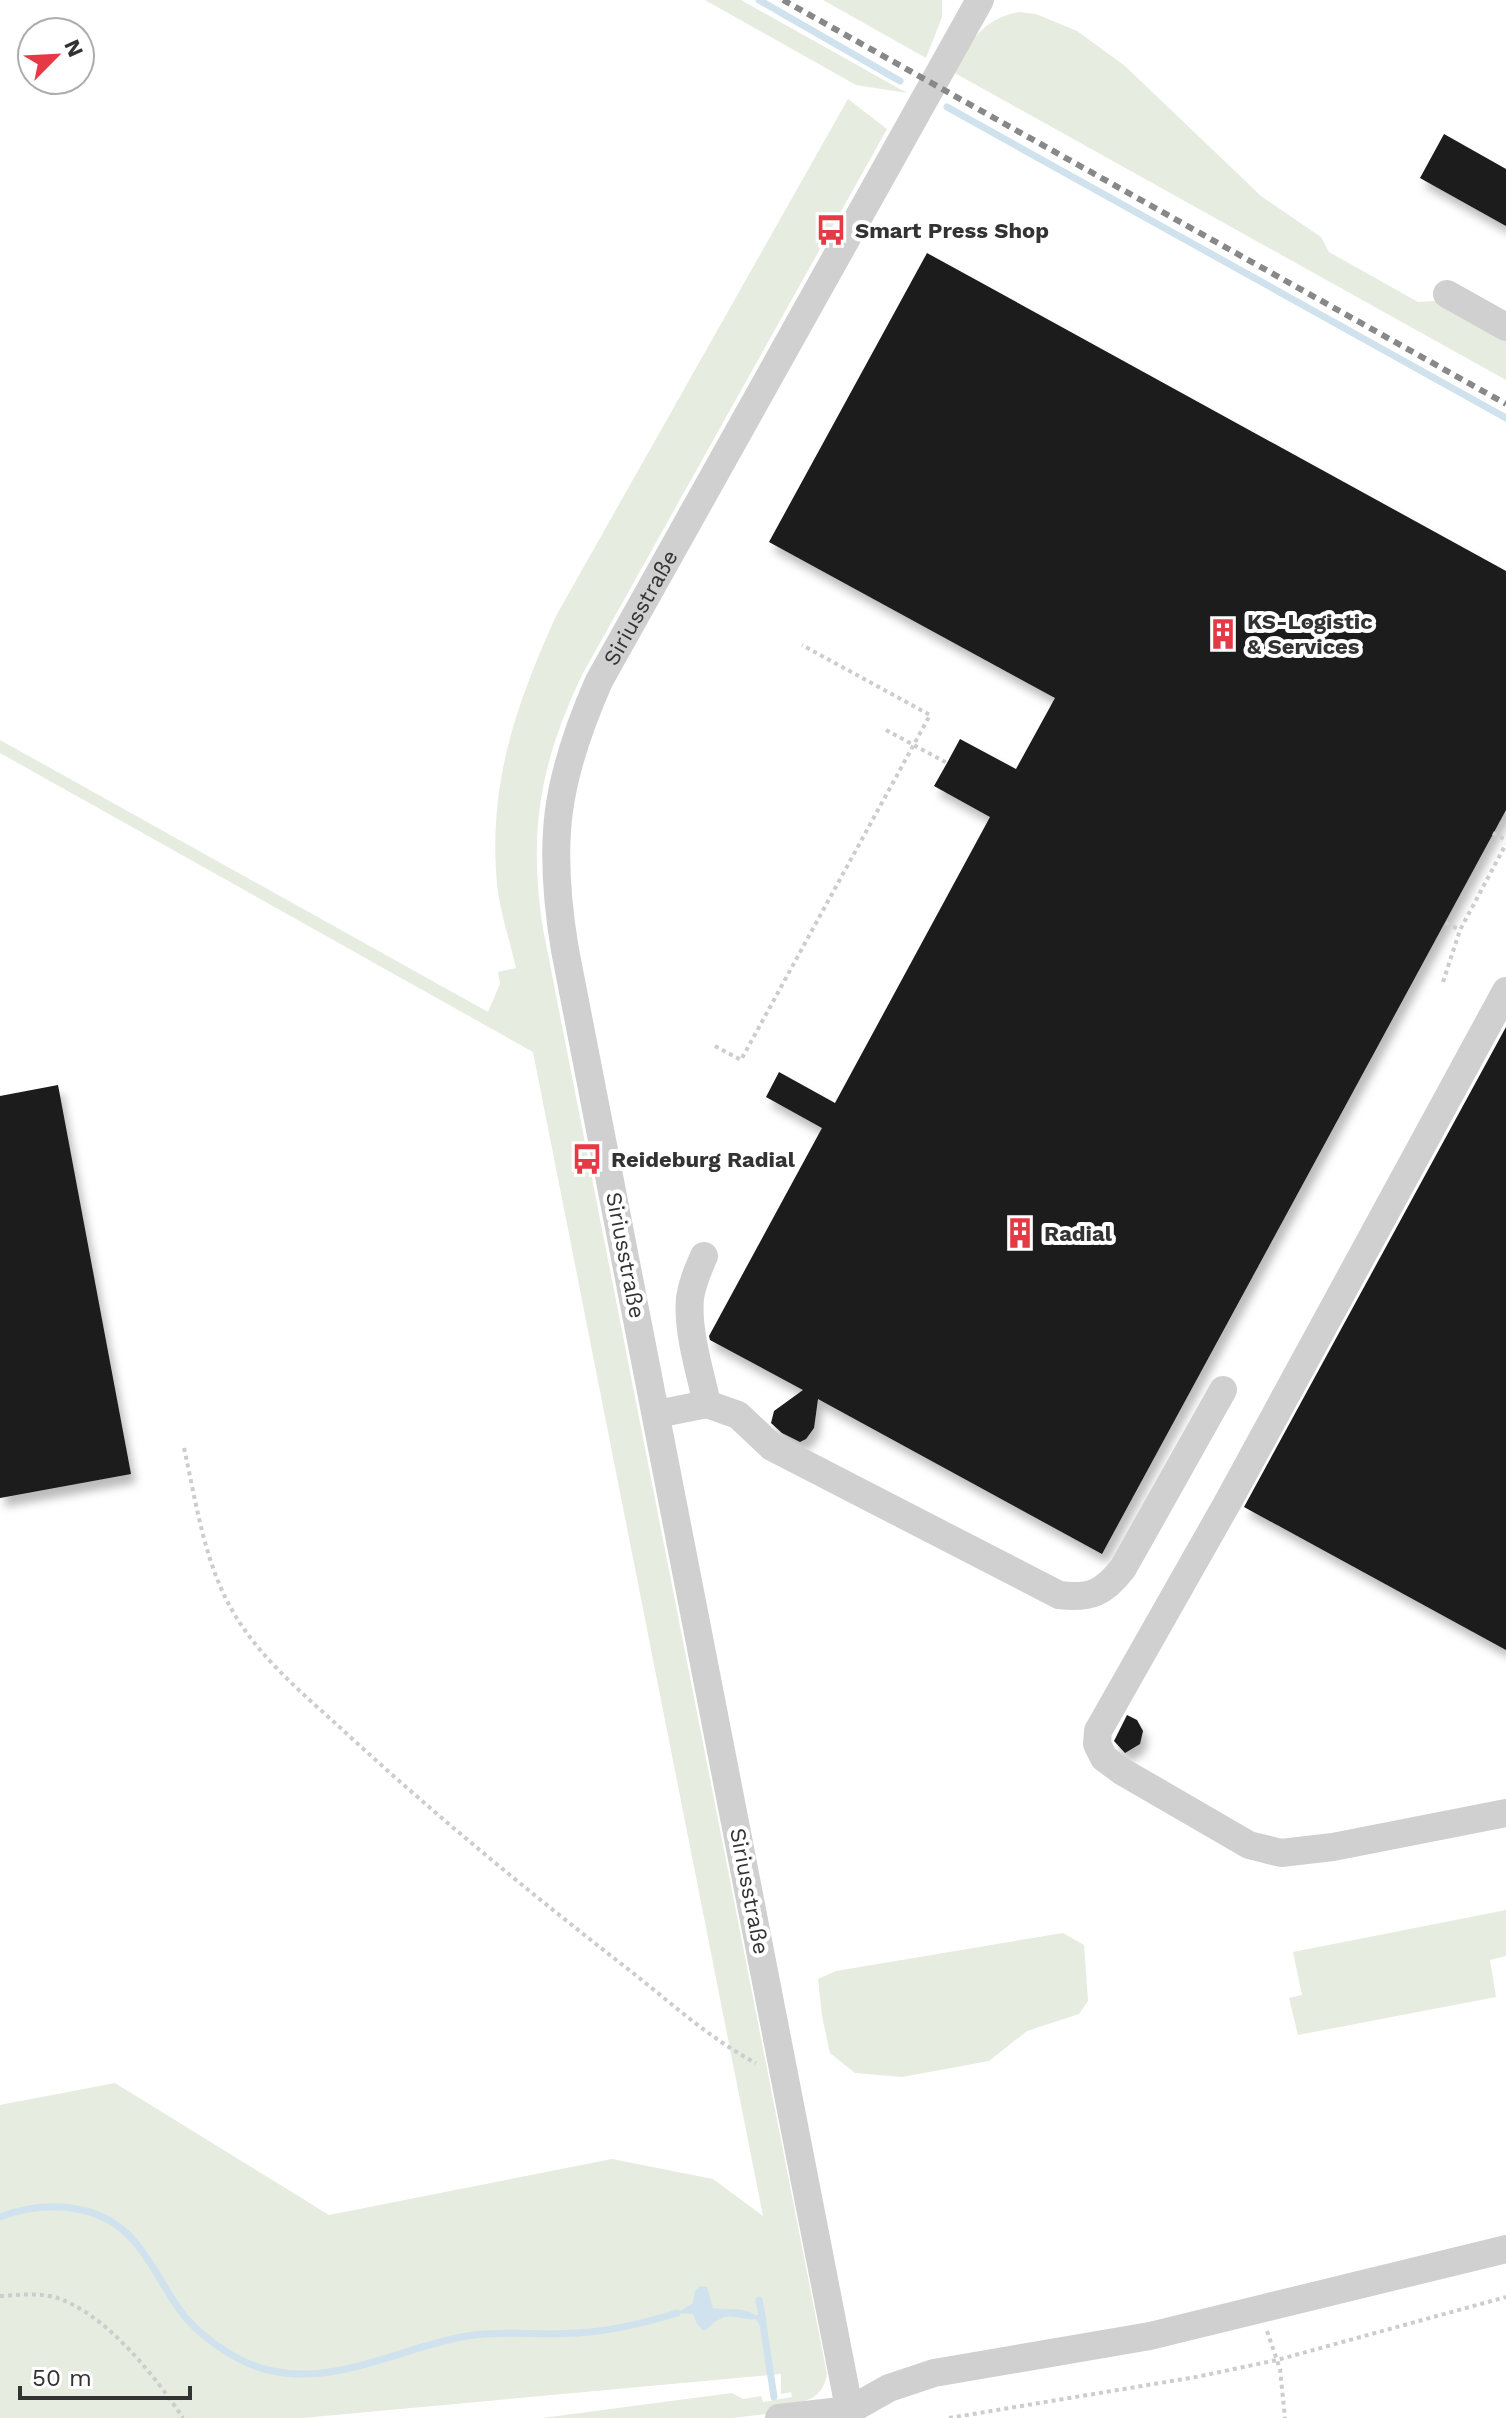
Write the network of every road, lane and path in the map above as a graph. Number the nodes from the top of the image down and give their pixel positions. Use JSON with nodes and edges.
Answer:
{"nodes":[{"id":1,"x":958,"y":0,"type":"edge"},
{"id":2,"x":980,"y":0,"type":"edge"},
{"id":3,"x":964,"y":29,"type":"junction"},
{"id":4,"x":1447,"y":294,"type":"dead end"},
{"id":5,"x":1506,"y":327,"type":"edge"},
{"id":6,"x":802,"y":645,"type":"dead end"},
{"id":7,"x":886,"y":730,"type":"dead end"},
{"id":8,"x":913,"y":745,"type":"junction"},
{"id":9,"x":947,"y":763,"type":"dead end"},
{"id":10,"x":1493,"y":833,"type":"dead end"},
{"id":11,"x":1506,"y":842,"type":"edge"},
{"id":12,"x":1446,"y":923,"type":"dead end"},
{"id":13,"x":1460,"y":930,"type":"junction"},
{"id":14,"x":1443,"y":982,"type":"dead end"},
{"id":15,"x":1506,"y":991,"type":"edge"},
{"id":16,"x":715,"y":1046,"type":"dead end"},
{"id":17,"x":704,"y":1256,"type":"dead end"},
{"id":18,"x":1223,"y":1390,"type":"dead end"},
{"id":19,"x":707,"y":1404,"type":"junction"},
{"id":20,"x":657,"y":1414,"type":"junction"},
{"id":21,"x":184,"y":1448,"type":"dead end"},
{"id":22,"x":1506,"y":1813,"type":"edge"},
{"id":23,"x":785,"y":2071,"type":"junction"},
{"id":24,"x":1506,"y":2249,"type":"edge"},
{"id":25,"x":0,"y":2296,"type":"edge"},
{"id":26,"x":1506,"y":2297,"type":"edge"},
{"id":27,"x":1260,"y":2310,"type":"junction"},
{"id":28,"x":1277,"y":2360,"type":"junction"},
{"id":29,"x":851,"y":2414,"type":"edge"},
{"id":30,"x":183,"y":2418,"type":"edge"},
{"id":31,"x":779,"y":2418,"type":"edge"},
{"id":32,"x":949,"y":2418,"type":"edge"},
{"id":33,"x":1285,"y":2418,"type":"edge"}],
"edges":[{"from":1,"to":3,"type":"street"},
{"from":2,"to":3,"type":"street","name":"Siriusstraße"},
{"from":3,"to":20,"type":"street","name":"Siriusstraße"},
{"from":4,"to":5,"type":"street"},
{"from":6,"to":8,"type":"path"},
{"from":7,"to":8,"type":"path"},
{"from":8,"to":9,"type":"path"},
{"from":8,"to":16,"type":"path"},
{"from":10,"to":11,"type":"path"},
{"from":11,"to":13,"type":"path"},
{"from":12,"to":13,"type":"path"},
{"from":13,"to":14,"type":"path"},
{"from":15,"to":22,"type":"street"},
{"from":17,"to":19,"type":"street"},
{"from":18,"to":19,"type":"street"},
{"from":19,"to":20,"type":"street"},
{"from":20,"to":23,"type":"street","name":"Siriusstraße"},
{"from":21,"to":23,"type":"path"},
{"from":23,"to":29,"type":"street","name":"Siriusstraße"},
{"from":24,"to":27,"type":"street"},
{"from":25,"to":30,"type":"path"},
{"from":26,"to":28,"type":"path"},
{"from":27,"to":28,"type":"path"},
{"from":27,"to":29,"type":"street"},
{"from":28,"to":32,"type":"path"},
{"from":28,"to":33,"type":"path"},
{"from":29,"to":31,"type":"street"}]}
